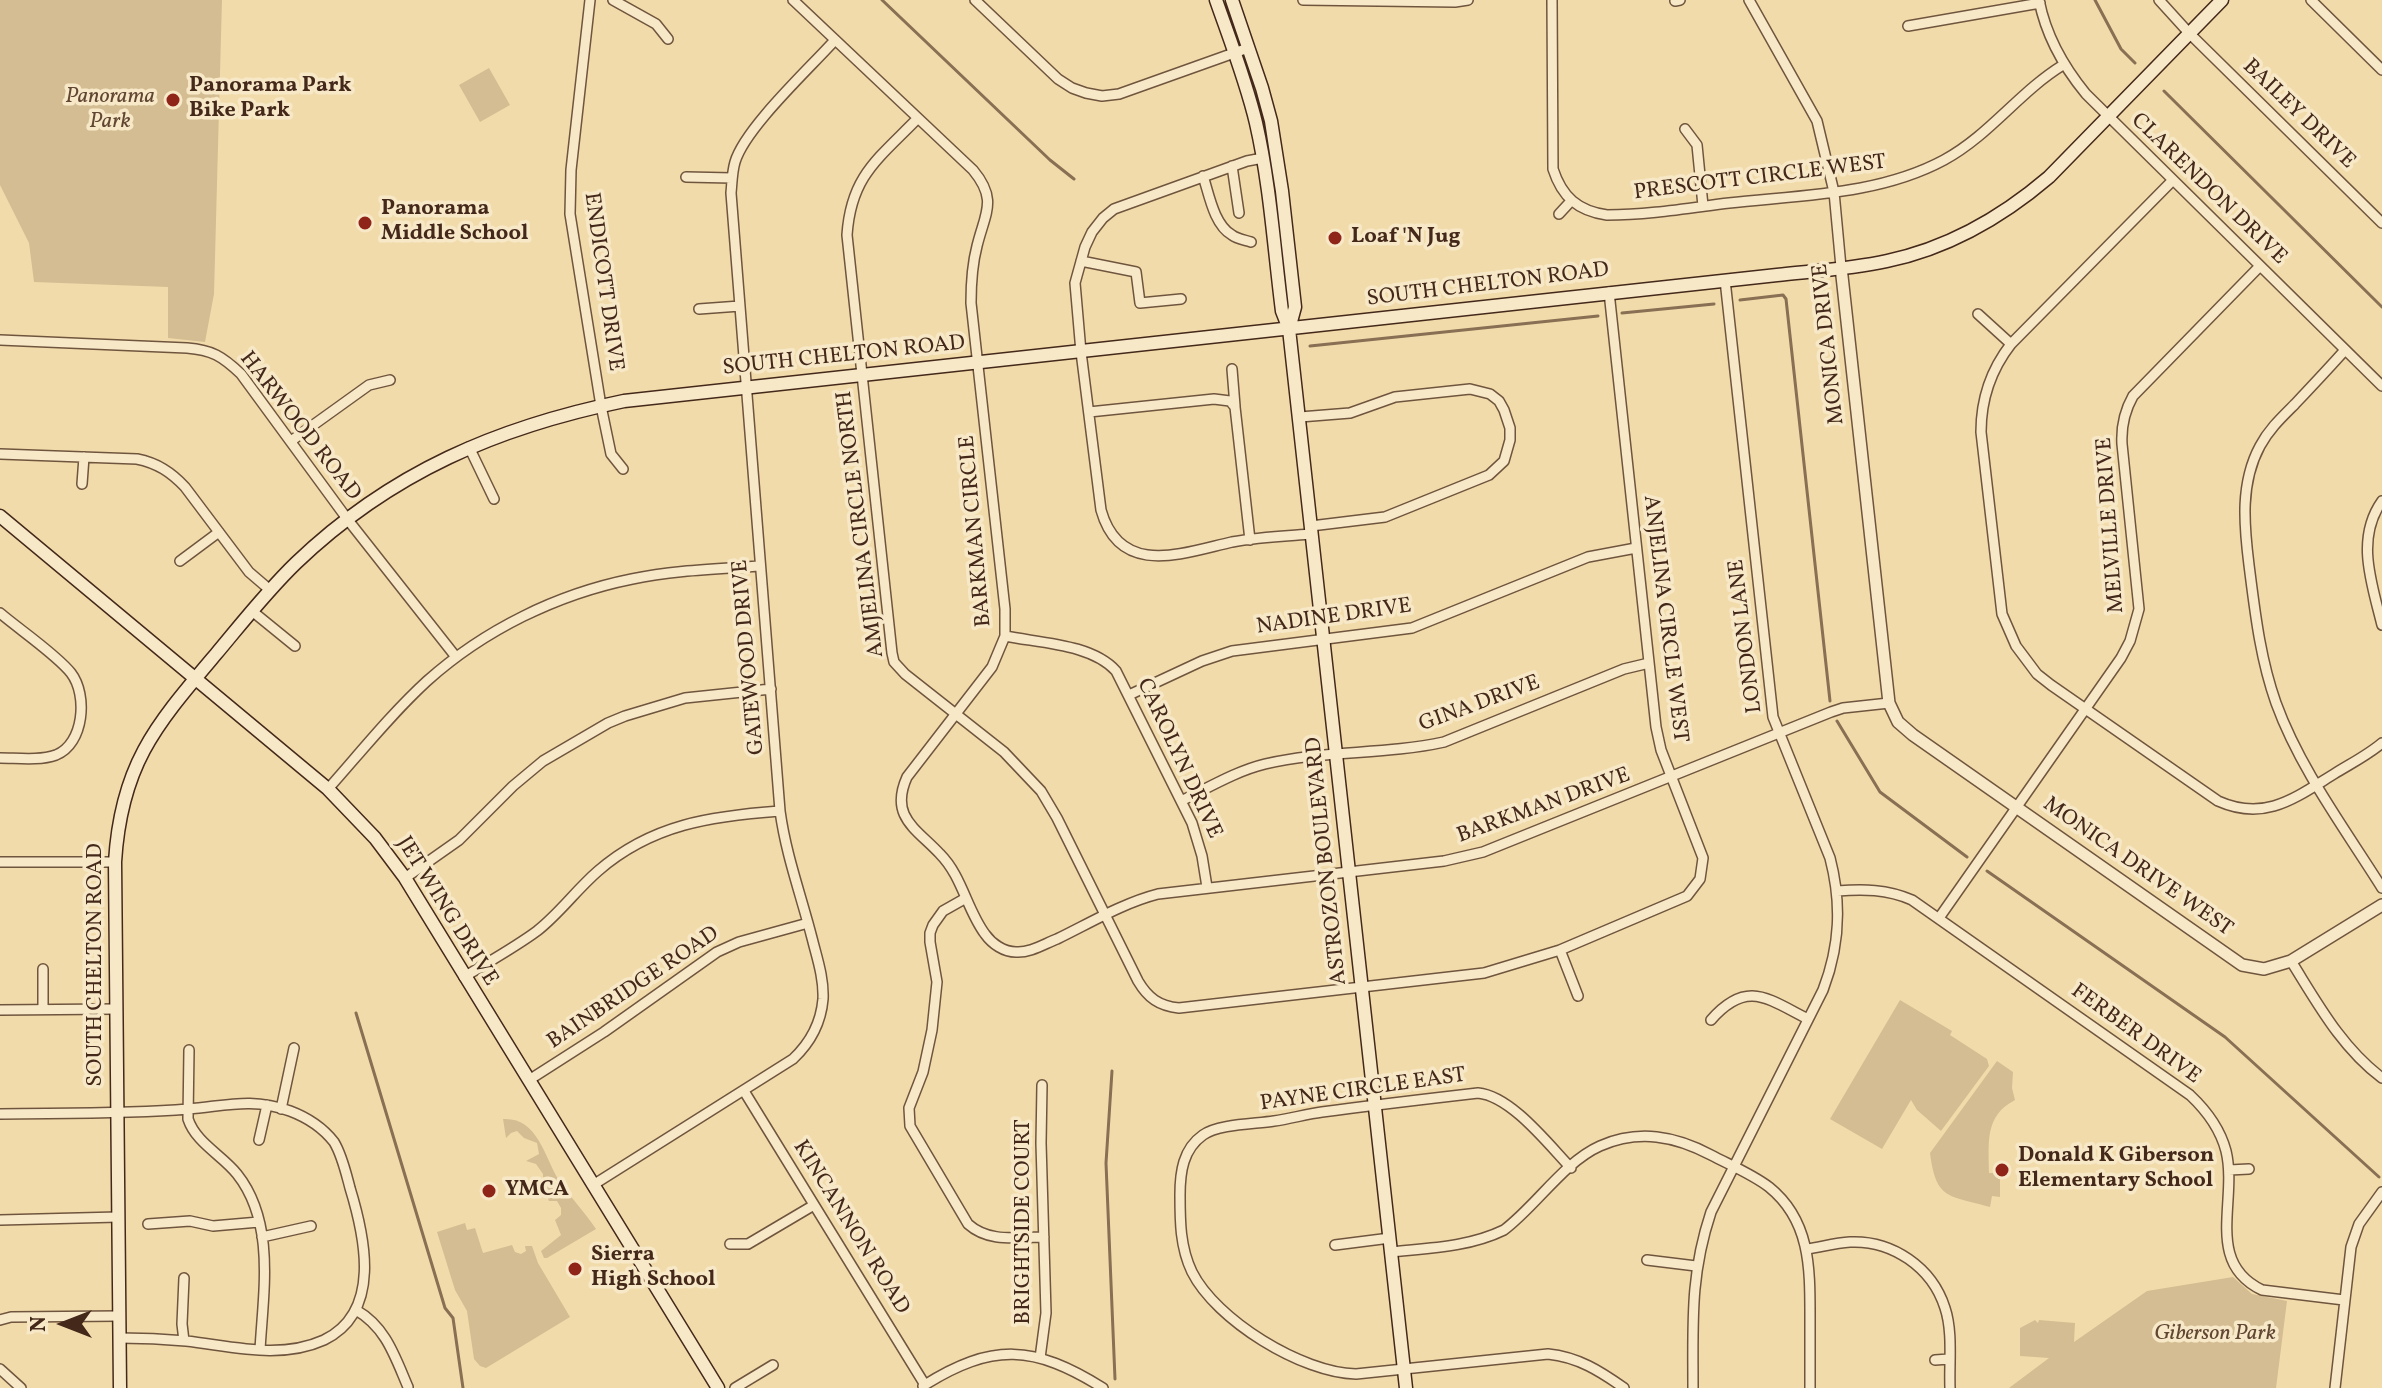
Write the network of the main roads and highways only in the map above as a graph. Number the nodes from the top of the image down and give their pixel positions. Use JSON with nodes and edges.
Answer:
{"nodes":[{"id":1,"x":1216,"y":0,"type":"edge"},
{"id":2,"x":1232,"y":0,"type":"edge"},
{"id":3,"x":2222,"y":0,"type":"edge"},
{"id":4,"x":1289,"y":329,"type":"junction"},
{"id":5,"x":0,"y":516,"type":"edge"},
{"id":6,"x":196,"y":678,"type":"junction"},
{"id":7,"x":120,"y":1388,"type":"edge"},
{"id":8,"x":718,"y":1388,"type":"edge"},
{"id":9,"x":1406,"y":1388,"type":"edge"}],
"edges":[{"from":1,"to":4,"type":"main road","name":"ASTROZON BOULEVARD"},
{"from":2,"to":4,"type":"main road","name":"ASTROZON BOULEVARD"},
{"from":3,"to":4,"type":"main road","name":"SOUTH CHELTON ROAD"},
{"from":4,"to":6,"type":"main road","name":"SOUTH CHELTON ROAD"},
{"from":4,"to":9,"type":"main road","name":"ASTROZON BOULEVARD"},
{"from":5,"to":6,"type":"main road","name":"JET WING DRIVE"},
{"from":6,"to":7,"type":"main road","name":"SOUTH CHELTON ROAD"},
{"from":6,"to":8,"type":"main road","name":"JET WING DRIVE"}]}
